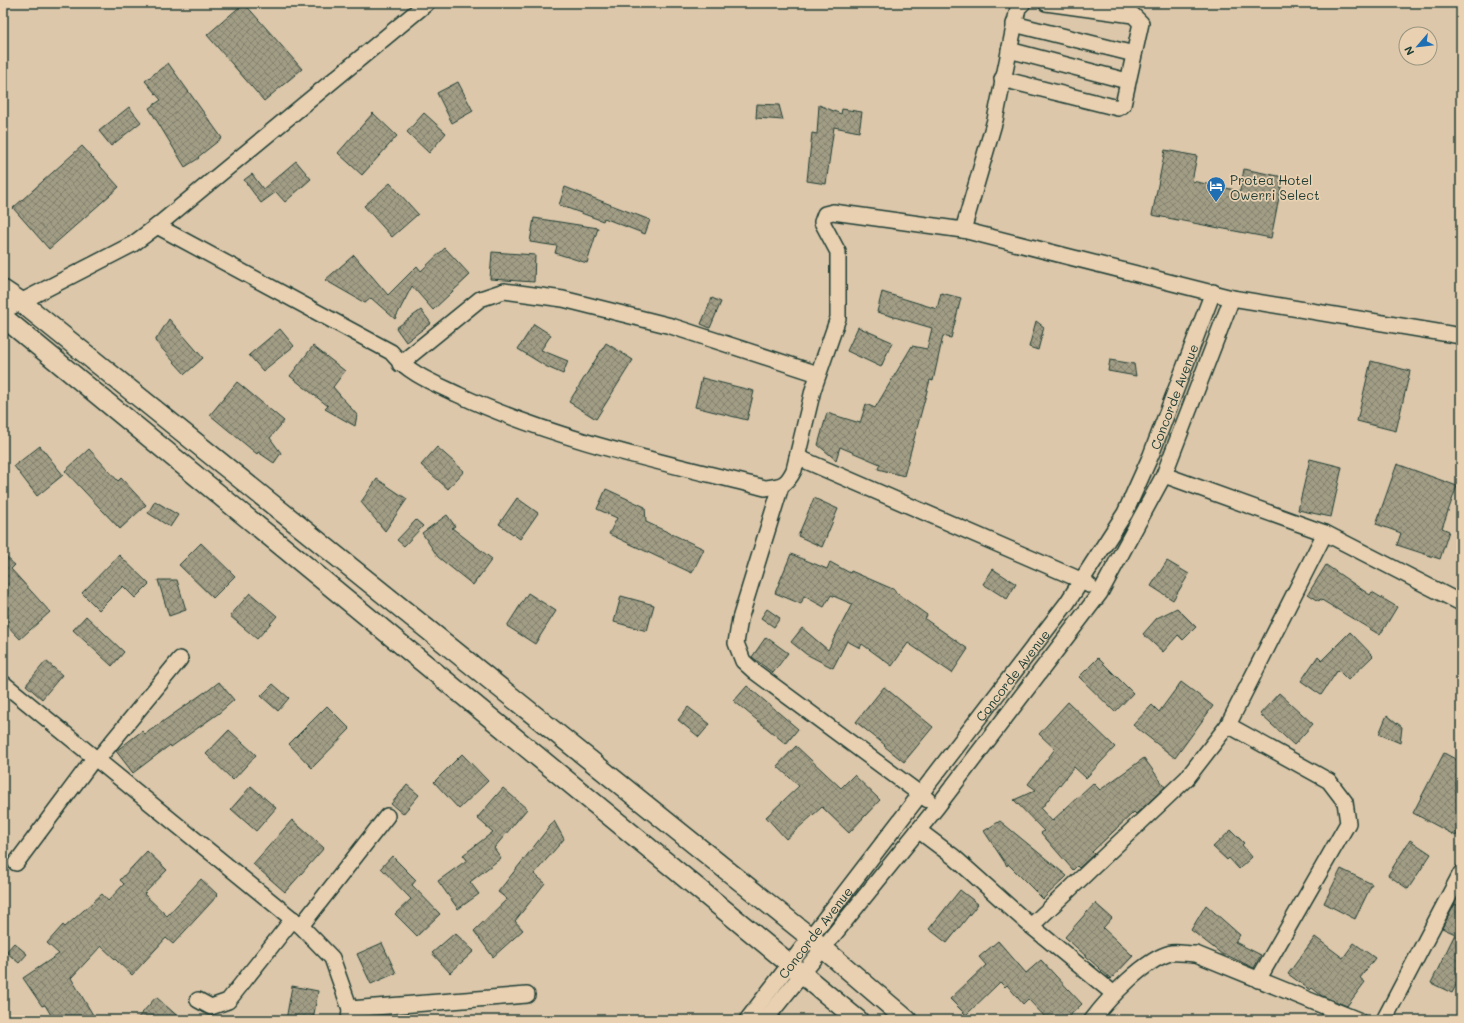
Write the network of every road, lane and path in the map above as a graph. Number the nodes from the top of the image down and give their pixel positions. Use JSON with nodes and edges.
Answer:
{"nodes":[{"id":1,"x":427,"y":3,"type":"edge"},
{"id":2,"x":1023,"y":3,"type":"edge"},
{"id":3,"x":1046,"y":3,"type":"edge"},
{"id":4,"x":1014,"y":24,"type":"junction"},
{"id":5,"x":1009,"y":50,"type":"junction"},
{"id":6,"x":1134,"y":54,"type":"junction"},
{"id":7,"x":1002,"y":79,"type":"junction"},
{"id":8,"x":1127,"y":81,"type":"junction"},
{"id":9,"x":157,"y":226,"type":"junction"},
{"id":10,"x":963,"y":230,"type":"junction"},
{"id":11,"x":3,"y":290,"type":"edge"},
{"id":12,"x":1213,"y":292,"type":"junction"},
{"id":13,"x":1232,"y":298,"type":"junction"},
{"id":14,"x":20,"y":302,"type":"junction"},
{"id":15,"x":3,"y":311,"type":"edge"},
{"id":16,"x":3,"y":317,"type":"edge"},
{"id":17,"x":1461,"y":336,"type":"edge"},
{"id":18,"x":400,"y":364,"type":"junction"},
{"id":19,"x":818,"y":374,"type":"junction"},
{"id":20,"x":797,"y":457,"type":"junction"},
{"id":21,"x":1164,"y":475,"type":"junction"},
{"id":22,"x":781,"y":486,"type":"junction"},
{"id":23,"x":1325,"y":534,"type":"junction"},
{"id":24,"x":1083,"y":581,"type":"junction"},
{"id":25,"x":1100,"y":593,"type":"junction"},
{"id":26,"x":1461,"y":603,"type":"edge"},
{"id":27,"x":180,"y":659,"type":"dead end"},
{"id":28,"x":3,"y":683,"type":"edge"},
{"id":29,"x":1228,"y":725,"type":"junction"},
{"id":30,"x":96,"y":758,"type":"junction"},
{"id":31,"x":921,"y":793,"type":"junction"},
{"id":32,"x":937,"y":807,"type":"junction"},
{"id":33,"x":387,"y":816,"type":"dead end"},
{"id":34,"x":918,"y":830,"type":"junction"},
{"id":35,"x":16,"y":863,"type":"dead end"},
{"id":36,"x":1461,"y":873,"type":"edge"},
{"id":37,"x":297,"y":923,"type":"junction"},
{"id":38,"x":1031,"y":926,"type":"junction"},
{"id":39,"x":817,"y":944,"type":"junction"},
{"id":40,"x":797,"y":969,"type":"junction"},
{"id":41,"x":1258,"y":980,"type":"junction"},
{"id":42,"x":1114,"y":994,"type":"junction"},
{"id":43,"x":527,"y":995,"type":"dead end"},
{"id":44,"x":198,"y":1000,"type":"dead end"},
{"id":45,"x":349,"y":1014,"type":"edge"},
{"id":46,"x":747,"y":1020,"type":"edge"},
{"id":47,"x":765,"y":1020,"type":"edge"},
{"id":48,"x":858,"y":1020,"type":"edge"},
{"id":49,"x":908,"y":1020,"type":"edge"},
{"id":50,"x":1092,"y":1020,"type":"edge"},
{"id":51,"x":1358,"y":1020,"type":"edge"},
{"id":52,"x":1384,"y":1020,"type":"edge"}],
"edges":[{"from":1,"to":9,"type":"street"},
{"from":2,"to":4,"type":"street"},
{"from":3,"to":6,"type":"street"},
{"from":4,"to":5,"type":"street"},
{"from":4,"to":6,"type":"street"},
{"from":5,"to":7,"type":"street"},
{"from":5,"to":8,"type":"street"},
{"from":6,"to":8,"type":"street"},
{"from":7,"to":8,"type":"street"},
{"from":7,"to":10,"type":"street"},
{"from":9,"to":14,"type":"street"},
{"from":9,"to":18,"type":"street"},
{"from":10,"to":12,"type":"street"},
{"from":10,"to":19,"type":"street"},
{"from":11,"to":14,"type":"main road"},
{"from":12,"to":13,"type":"street"},
{"from":12,"to":24,"type":"street","name":"Concorde Avenue"},
{"from":13,"to":17,"type":"street"},
{"from":13,"to":21,"type":"street","name":"Concorde Avenue"},
{"from":14,"to":15,"type":"street"},
{"from":14,"to":39,"type":"main road"},
{"from":16,"to":40,"type":"main road"},
{"from":18,"to":19,"type":"street"},
{"from":18,"to":22,"type":"street"},
{"from":19,"to":20,"type":"street"},
{"from":20,"to":22,"type":"street"},
{"from":20,"to":24,"type":"street"},
{"from":21,"to":23,"type":"street"},
{"from":21,"to":25,"type":"street","name":"Concorde Avenue"},
{"from":22,"to":31,"type":"street"},
{"from":23,"to":26,"type":"street"},
{"from":23,"to":29,"type":"street"},
{"from":24,"to":25,"type":"street"},
{"from":24,"to":31,"type":"street","name":"Concorde Avenue"},
{"from":25,"to":32,"type":"street","name":"Concorde Avenue"},
{"from":27,"to":30,"type":"street"},
{"from":28,"to":30,"type":"street"},
{"from":29,"to":38,"type":"street"},
{"from":29,"to":41,"type":"street"},
{"from":30,"to":35,"type":"street"},
{"from":30,"to":37,"type":"street"},
{"from":31,"to":32,"type":"street"},
{"from":31,"to":39,"type":"street","name":"Concorde Avenue"},
{"from":32,"to":34,"type":"street","name":"Concorde Avenue"},
{"from":33,"to":37,"type":"street"},
{"from":34,"to":38,"type":"street"},
{"from":34,"to":39,"type":"street","name":"Concorde Avenue"},
{"from":36,"to":52,"type":"street"},
{"from":37,"to":44,"type":"street"},
{"from":37,"to":45,"type":"street"},
{"from":38,"to":42,"type":"street"},
{"from":39,"to":40,"type":"street","name":"Concorde Avenue"},
{"from":39,"to":49,"type":"main road"},
{"from":40,"to":46,"type":"street","name":"Concorde Avenue"},
{"from":40,"to":47,"type":"street","name":"Concorde Avenue"},
{"from":40,"to":48,"type":"main road"},
{"from":41,"to":42,"type":"street"},
{"from":41,"to":51,"type":"street"},
{"from":42,"to":50,"type":"street"},
{"from":43,"to":45,"type":"street"}]}
